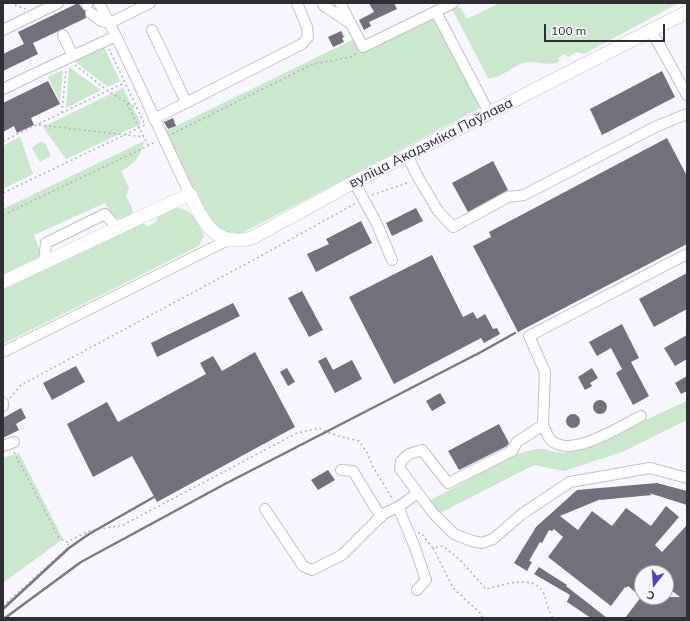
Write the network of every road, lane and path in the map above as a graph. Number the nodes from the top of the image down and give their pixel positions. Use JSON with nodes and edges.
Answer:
{"nodes":[{"id":1,"x":10,"y":3,"type":"edge"},
{"id":2,"x":58,"y":3,"type":"edge"},
{"id":3,"x":99,"y":3,"type":"edge"},
{"id":4,"x":150,"y":3,"type":"edge"},
{"id":5,"x":297,"y":3,"type":"edge"},
{"id":6,"x":323,"y":3,"type":"edge"},
{"id":7,"x":340,"y":3,"type":"edge"},
{"id":8,"x":453,"y":3,"type":"edge"},
{"id":9,"x":88,"y":7,"type":"edge"},
{"id":10,"x":436,"y":12,"type":"junction"},
{"id":11,"x":38,"y":13,"type":"junction"},
{"id":12,"x":687,"y":13,"type":"edge"},
{"id":13,"x":110,"y":23,"type":"junction"},
{"id":14,"x":350,"y":23,"type":"junction"},
{"id":15,"x":3,"y":30,"type":"edge"},
{"id":16,"x":152,"y":30,"type":"dead end"},
{"id":17,"x":650,"y":30,"type":"junction"},
{"id":18,"x":63,"y":35,"type":"dead end"},
{"id":19,"x":116,"y":36,"type":"junction"},
{"id":20,"x":105,"y":41,"type":"junction"},
{"id":21,"x":363,"y":47,"type":"junction"},
{"id":22,"x":70,"y":57,"type":"junction"},
{"id":23,"x":124,"y":83,"type":"junction"},
{"id":24,"x":3,"y":89,"type":"edge"},
{"id":25,"x":108,"y":91,"type":"junction"},
{"id":26,"x":687,"y":96,"type":"edge"},
{"id":27,"x":126,"y":102,"type":"junction"},
{"id":28,"x":186,"y":102,"type":"junction"},
{"id":29,"x":137,"y":109,"type":"junction"},
{"id":30,"x":62,"y":113,"type":"junction"},
{"id":31,"x":489,"y":113,"type":"junction"},
{"id":32,"x":687,"y":114,"type":"edge"},
{"id":33,"x":154,"y":119,"type":"junction"},
{"id":34,"x":38,"y":125,"type":"junction"},
{"id":35,"x":140,"y":128,"type":"junction"},
{"id":36,"x":125,"y":135,"type":"junction"},
{"id":37,"x":144,"y":137,"type":"junction"},
{"id":38,"x":163,"y":138,"type":"junction"},
{"id":39,"x":3,"y":141,"type":"edge"},
{"id":40,"x":148,"y":145,"type":"junction"},
{"id":41,"x":407,"y":155,"type":"junction"},
{"id":42,"x":419,"y":179,"type":"junction"},
{"id":43,"x":354,"y":182,"type":"junction"},
{"id":44,"x":3,"y":193,"type":"edge"},
{"id":45,"x":190,"y":194,"type":"junction"},
{"id":46,"x":363,"y":199,"type":"junction"},
{"id":47,"x":3,"y":215,"type":"edge"},
{"id":48,"x":118,"y":229,"type":"junction"},
{"id":49,"x":228,"y":240,"type":"junction"},
{"id":50,"x":687,"y":254,"type":"edge"},
{"id":51,"x":392,"y":260,"type":"dead end"},
{"id":52,"x":44,"y":262,"type":"junction"},
{"id":53,"x":3,"y":282,"type":"edge"},
{"id":54,"x":3,"y":352,"type":"edge"},
{"id":55,"x":3,"y":405,"type":"edge"},
{"id":56,"x":641,"y":416,"type":"dead end"},
{"id":57,"x":543,"y":425,"type":"junction"},
{"id":58,"x":9,"y":444,"type":"edge"},
{"id":59,"x":341,"y":470,"type":"dead end"},
{"id":60,"x":687,"y":478,"type":"edge"},
{"id":61,"x":418,"y":493,"type":"junction"},
{"id":62,"x":398,"y":507,"type":"junction"},
{"id":63,"x":265,"y":509,"type":"dead end"},
{"id":64,"x":380,"y":517,"type":"junction"},
{"id":65,"x":408,"y":531,"type":"junction"},
{"id":66,"x":67,"y":542,"type":"junction"},
{"id":67,"x":433,"y":548,"type":"junction"},
{"id":68,"x":417,"y":590,"type":"dead end"},
{"id":69,"x":3,"y":606,"type":"edge"},
{"id":70,"x":483,"y":618,"type":"edge"},
{"id":71,"x":553,"y":618,"type":"edge"}],
"edges":[{"from":1,"to":11,"type":"path"},
{"from":2,"to":11,"type":"street"},
{"from":3,"to":13,"type":"street"},
{"from":4,"to":13,"type":"street"},
{"from":5,"to":28,"type":"street"},
{"from":6,"to":14,"type":"street"},
{"from":7,"to":14,"type":"street"},
{"from":8,"to":10,"type":"street"},
{"from":9,"to":13,"type":"street"},
{"from":10,"to":21,"type":"street"},
{"from":10,"to":31,"type":"street"},
{"from":11,"to":15,"type":"street"},
{"from":12,"to":17,"type":"main road","name":"вуліца Акадэміка Паўлава"},
{"from":13,"to":19,"type":"street"},
{"from":14,"to":21,"type":"street"},
{"from":16,"to":28,"type":"street"},
{"from":17,"to":26,"type":"street"},
{"from":17,"to":31,"type":"main road","name":"вуліца Акадэміка Паўлава"},
{"from":18,"to":22,"type":"street"},
{"from":19,"to":20,"type":"street"},
{"from":19,"to":33,"type":"street"},
{"from":20,"to":22,"type":"street"},
{"from":20,"to":23,"type":"path"},
{"from":21,"to":38,"type":"path"},
{"from":22,"to":24,"type":"street"},
{"from":22,"to":25,"type":"path"},
{"from":22,"to":30,"type":"path"},
{"from":23,"to":25,"type":"path"},
{"from":23,"to":29,"type":"path"},
{"from":25,"to":27,"type":"path"},
{"from":25,"to":30,"type":"path"},
{"from":27,"to":29,"type":"path"},
{"from":27,"to":35,"type":"path"},
{"from":28,"to":33,"type":"street"},
{"from":29,"to":35,"type":"path"},
{"from":30,"to":34,"type":"path"},
{"from":31,"to":41,"type":"main road","name":"вуліца Акадэміка Паўлава"},
{"from":32,"to":42,"type":"street"},
{"from":33,"to":38,"type":"street"},
{"from":34,"to":36,"type":"path"},
{"from":34,"to":39,"type":"path"},
{"from":35,"to":36,"type":"path"},
{"from":35,"to":37,"type":"path"},
{"from":36,"to":37,"type":"path"},
{"from":36,"to":44,"type":"path"},
{"from":37,"to":40,"type":"path"},
{"from":38,"to":40,"type":"path"},
{"from":38,"to":45,"type":"street"},
{"from":40,"to":47,"type":"path"},
{"from":41,"to":42,"type":"street"},
{"from":41,"to":43,"type":"main road","name":"вуліца Акадэміка Паўлава"},
{"from":42,"to":46,"type":"path"},
{"from":43,"to":46,"type":"street"},
{"from":43,"to":49,"type":"main road","name":"вуліца Акадэміка Паўлава"},
{"from":45,"to":48,"type":"main road"},
{"from":45,"to":49,"type":"main road"},
{"from":46,"to":51,"type":"street"},
{"from":46,"to":55,"type":"path"},
{"from":48,"to":52,"type":"main road"},
{"from":48,"to":52,"type":"street"},
{"from":49,"to":54,"type":"street"},
{"from":50,"to":57,"type":"street"},
{"from":52,"to":53,"type":"main road"},
{"from":56,"to":57,"type":"street"},
{"from":57,"to":61,"type":"street"},
{"from":58,"to":66,"type":"path"},
{"from":59,"to":64,"type":"street"},
{"from":60,"to":61,"type":"street"},
{"from":61,"to":62,"type":"street"},
{"from":62,"to":64,"type":"street"},
{"from":62,"to":65,"type":"street"},
{"from":62,"to":66,"type":"path"},
{"from":63,"to":64,"type":"street"},
{"from":65,"to":67,"type":"path"},
{"from":65,"to":68,"type":"street"},
{"from":66,"to":69,"type":"path"},
{"from":67,"to":70,"type":"path"},
{"from":67,"to":71,"type":"path"}]}
